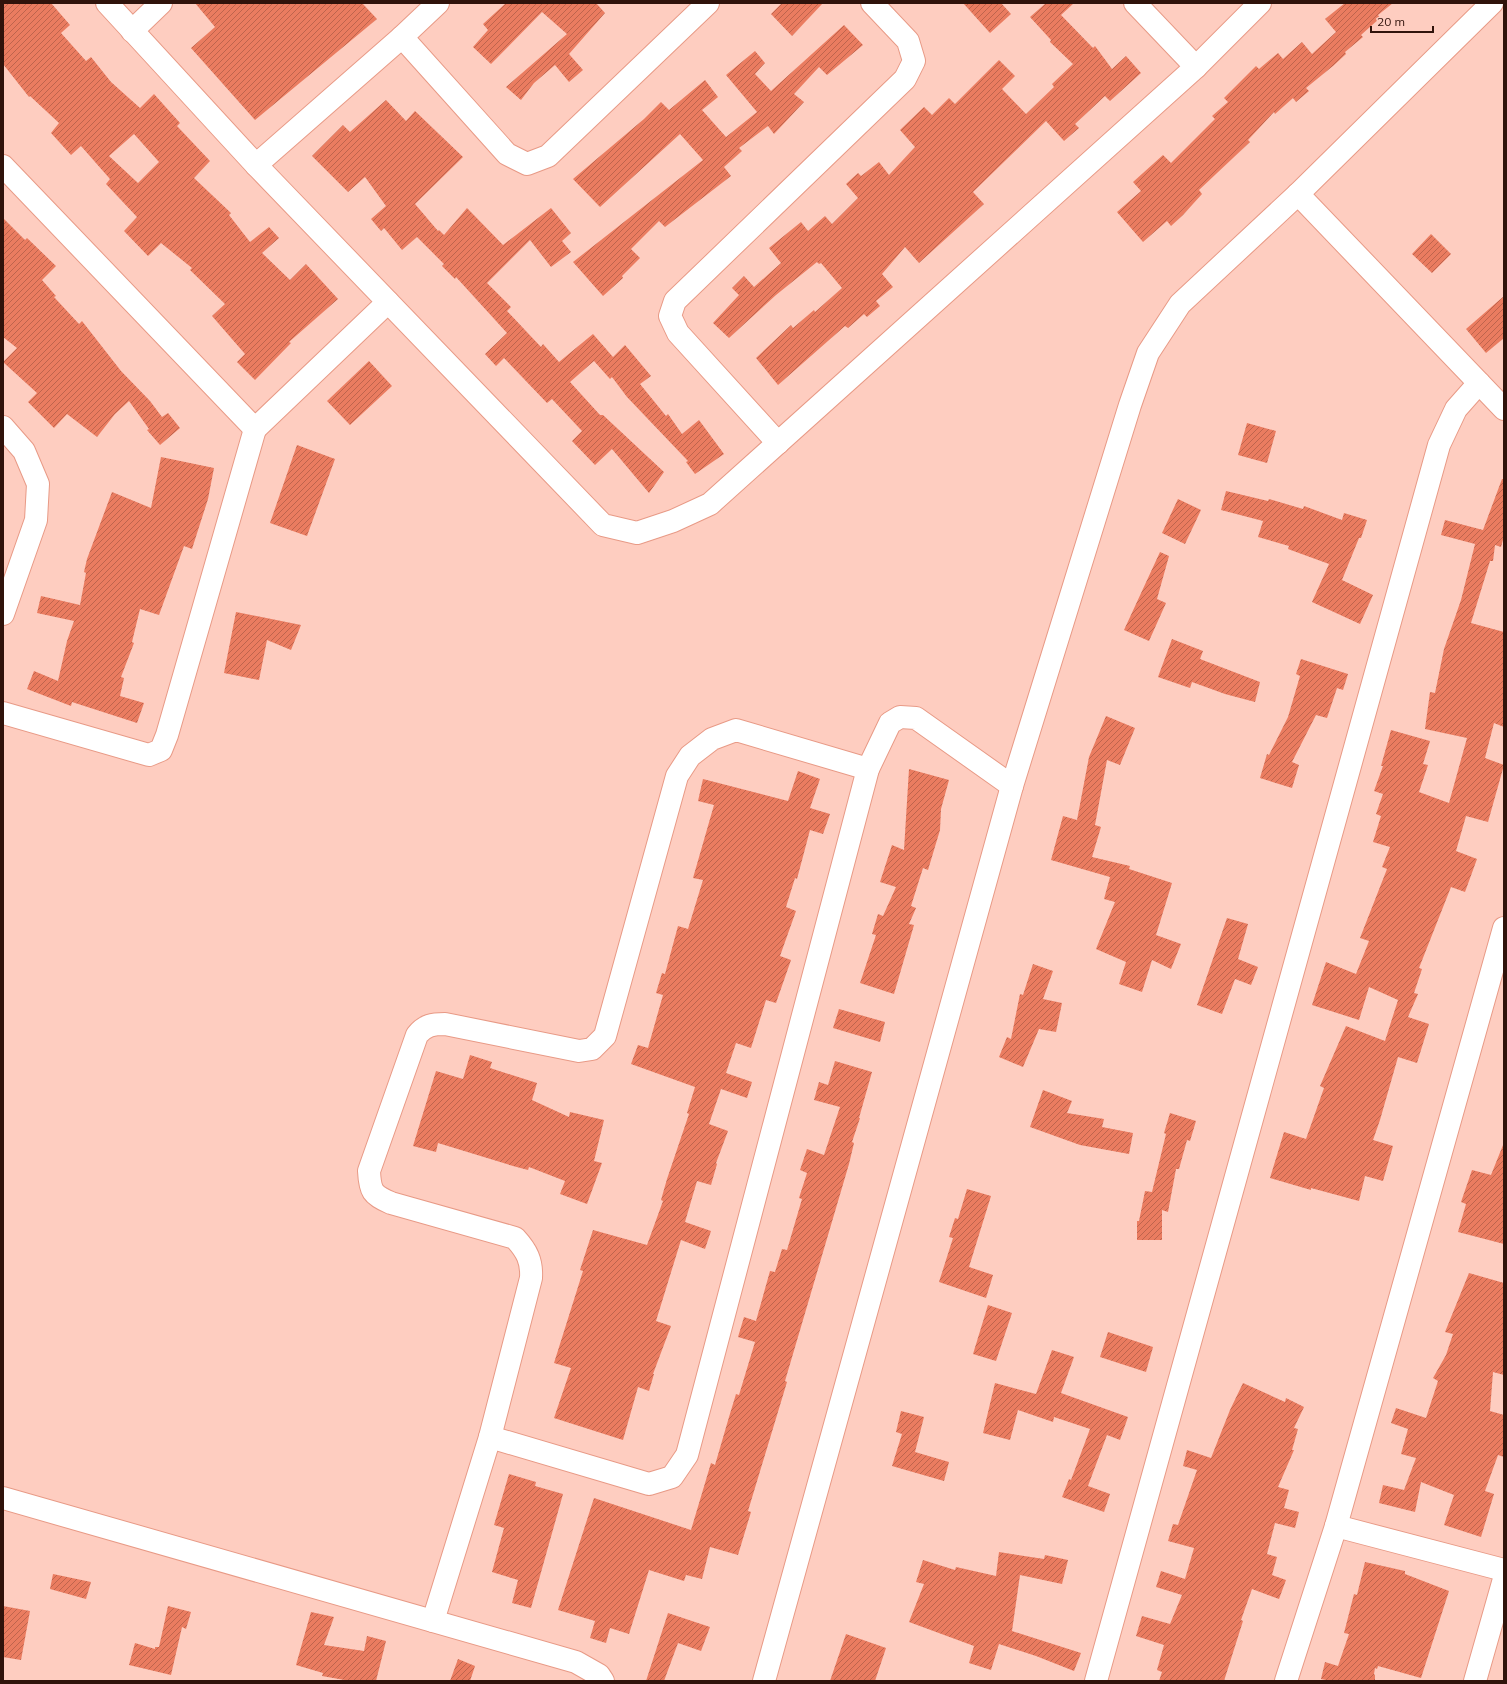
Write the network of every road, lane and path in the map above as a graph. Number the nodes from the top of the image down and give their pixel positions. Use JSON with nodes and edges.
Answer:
{"nodes":[{"id":1,"x":107,"y":3,"type":"edge"},
{"id":2,"x":161,"y":3,"type":"edge"},
{"id":3,"x":438,"y":3,"type":"edge"},
{"id":4,"x":708,"y":3,"type":"edge"},
{"id":5,"x":872,"y":3,"type":"edge"},
{"id":6,"x":1135,"y":3,"type":"edge"},
{"id":7,"x":1260,"y":3,"type":"edge"},
{"id":8,"x":1492,"y":3,"type":"edge"},
{"id":9,"x":132,"y":31,"type":"junction"},
{"id":10,"x":402,"y":37,"type":"junction"},
{"id":11,"x":1196,"y":67,"type":"junction"},
{"id":12,"x":256,"y":165,"type":"junction"},
{"id":13,"x":3,"y":166,"type":"edge"},
{"id":14,"x":1298,"y":194,"type":"junction"},
{"id":15,"x":388,"y":302,"type":"junction"},
{"id":16,"x":1479,"y":383,"type":"junction"},
{"id":17,"x":1504,"y":409,"type":"edge"},
{"id":18,"x":3,"y":427,"type":"edge"},
{"id":19,"x":255,"y":429,"type":"junction"},
{"id":20,"x":778,"y":443,"type":"junction"},
{"id":21,"x":3,"y":614,"type":"edge"},
{"id":22,"x":3,"y":713,"type":"edge"},
{"id":23,"x":868,"y":769,"type":"junction"},
{"id":24,"x":1012,"y":786,"type":"junction"},
{"id":25,"x":1504,"y":928,"type":"edge"},
{"id":26,"x":490,"y":1437,"type":"junction"},
{"id":27,"x":3,"y":1498,"type":"edge"},
{"id":28,"x":1336,"y":1526,"type":"junction"},
{"id":29,"x":1504,"y":1570,"type":"edge"},
{"id":30,"x":1504,"y":1579,"type":"edge"},
{"id":31,"x":433,"y":1621,"type":"junction"},
{"id":32,"x":603,"y":1681,"type":"edge"},
{"id":33,"x":764,"y":1681,"type":"edge"},
{"id":34,"x":1096,"y":1681,"type":"edge"},
{"id":35,"x":1286,"y":1681,"type":"edge"},
{"id":36,"x":1476,"y":1681,"type":"edge"}],
"edges":[{"from":1,"to":9,"type":"street"},
{"from":2,"to":9,"type":"street"},
{"from":3,"to":10,"type":"street"},
{"from":4,"to":10,"type":"street"},
{"from":5,"to":20,"type":"street"},
{"from":6,"to":11,"type":"street"},
{"from":7,"to":11,"type":"street"},
{"from":8,"to":14,"type":"street"},
{"from":9,"to":12,"type":"street"},
{"from":10,"to":12,"type":"street"},
{"from":11,"to":20,"type":"street"},
{"from":12,"to":15,"type":"street"},
{"from":13,"to":19,"type":"street"},
{"from":14,"to":16,"type":"street"},
{"from":14,"to":24,"type":"street"},
{"from":15,"to":19,"type":"street"},
{"from":15,"to":20,"type":"street"},
{"from":16,"to":17,"type":"street"},
{"from":16,"to":34,"type":"street"},
{"from":18,"to":21,"type":"street"},
{"from":19,"to":22,"type":"street"},
{"from":23,"to":24,"type":"street"},
{"from":23,"to":26,"type":"street"},
{"from":23,"to":26,"type":"street"},
{"from":24,"to":33,"type":"street"},
{"from":25,"to":28,"type":"street"},
{"from":26,"to":31,"type":"street"},
{"from":27,"to":31,"type":"street"},
{"from":28,"to":29,"type":"street"},
{"from":28,"to":35,"type":"street"},
{"from":30,"to":36,"type":"street"},
{"from":31,"to":32,"type":"street"}]}
